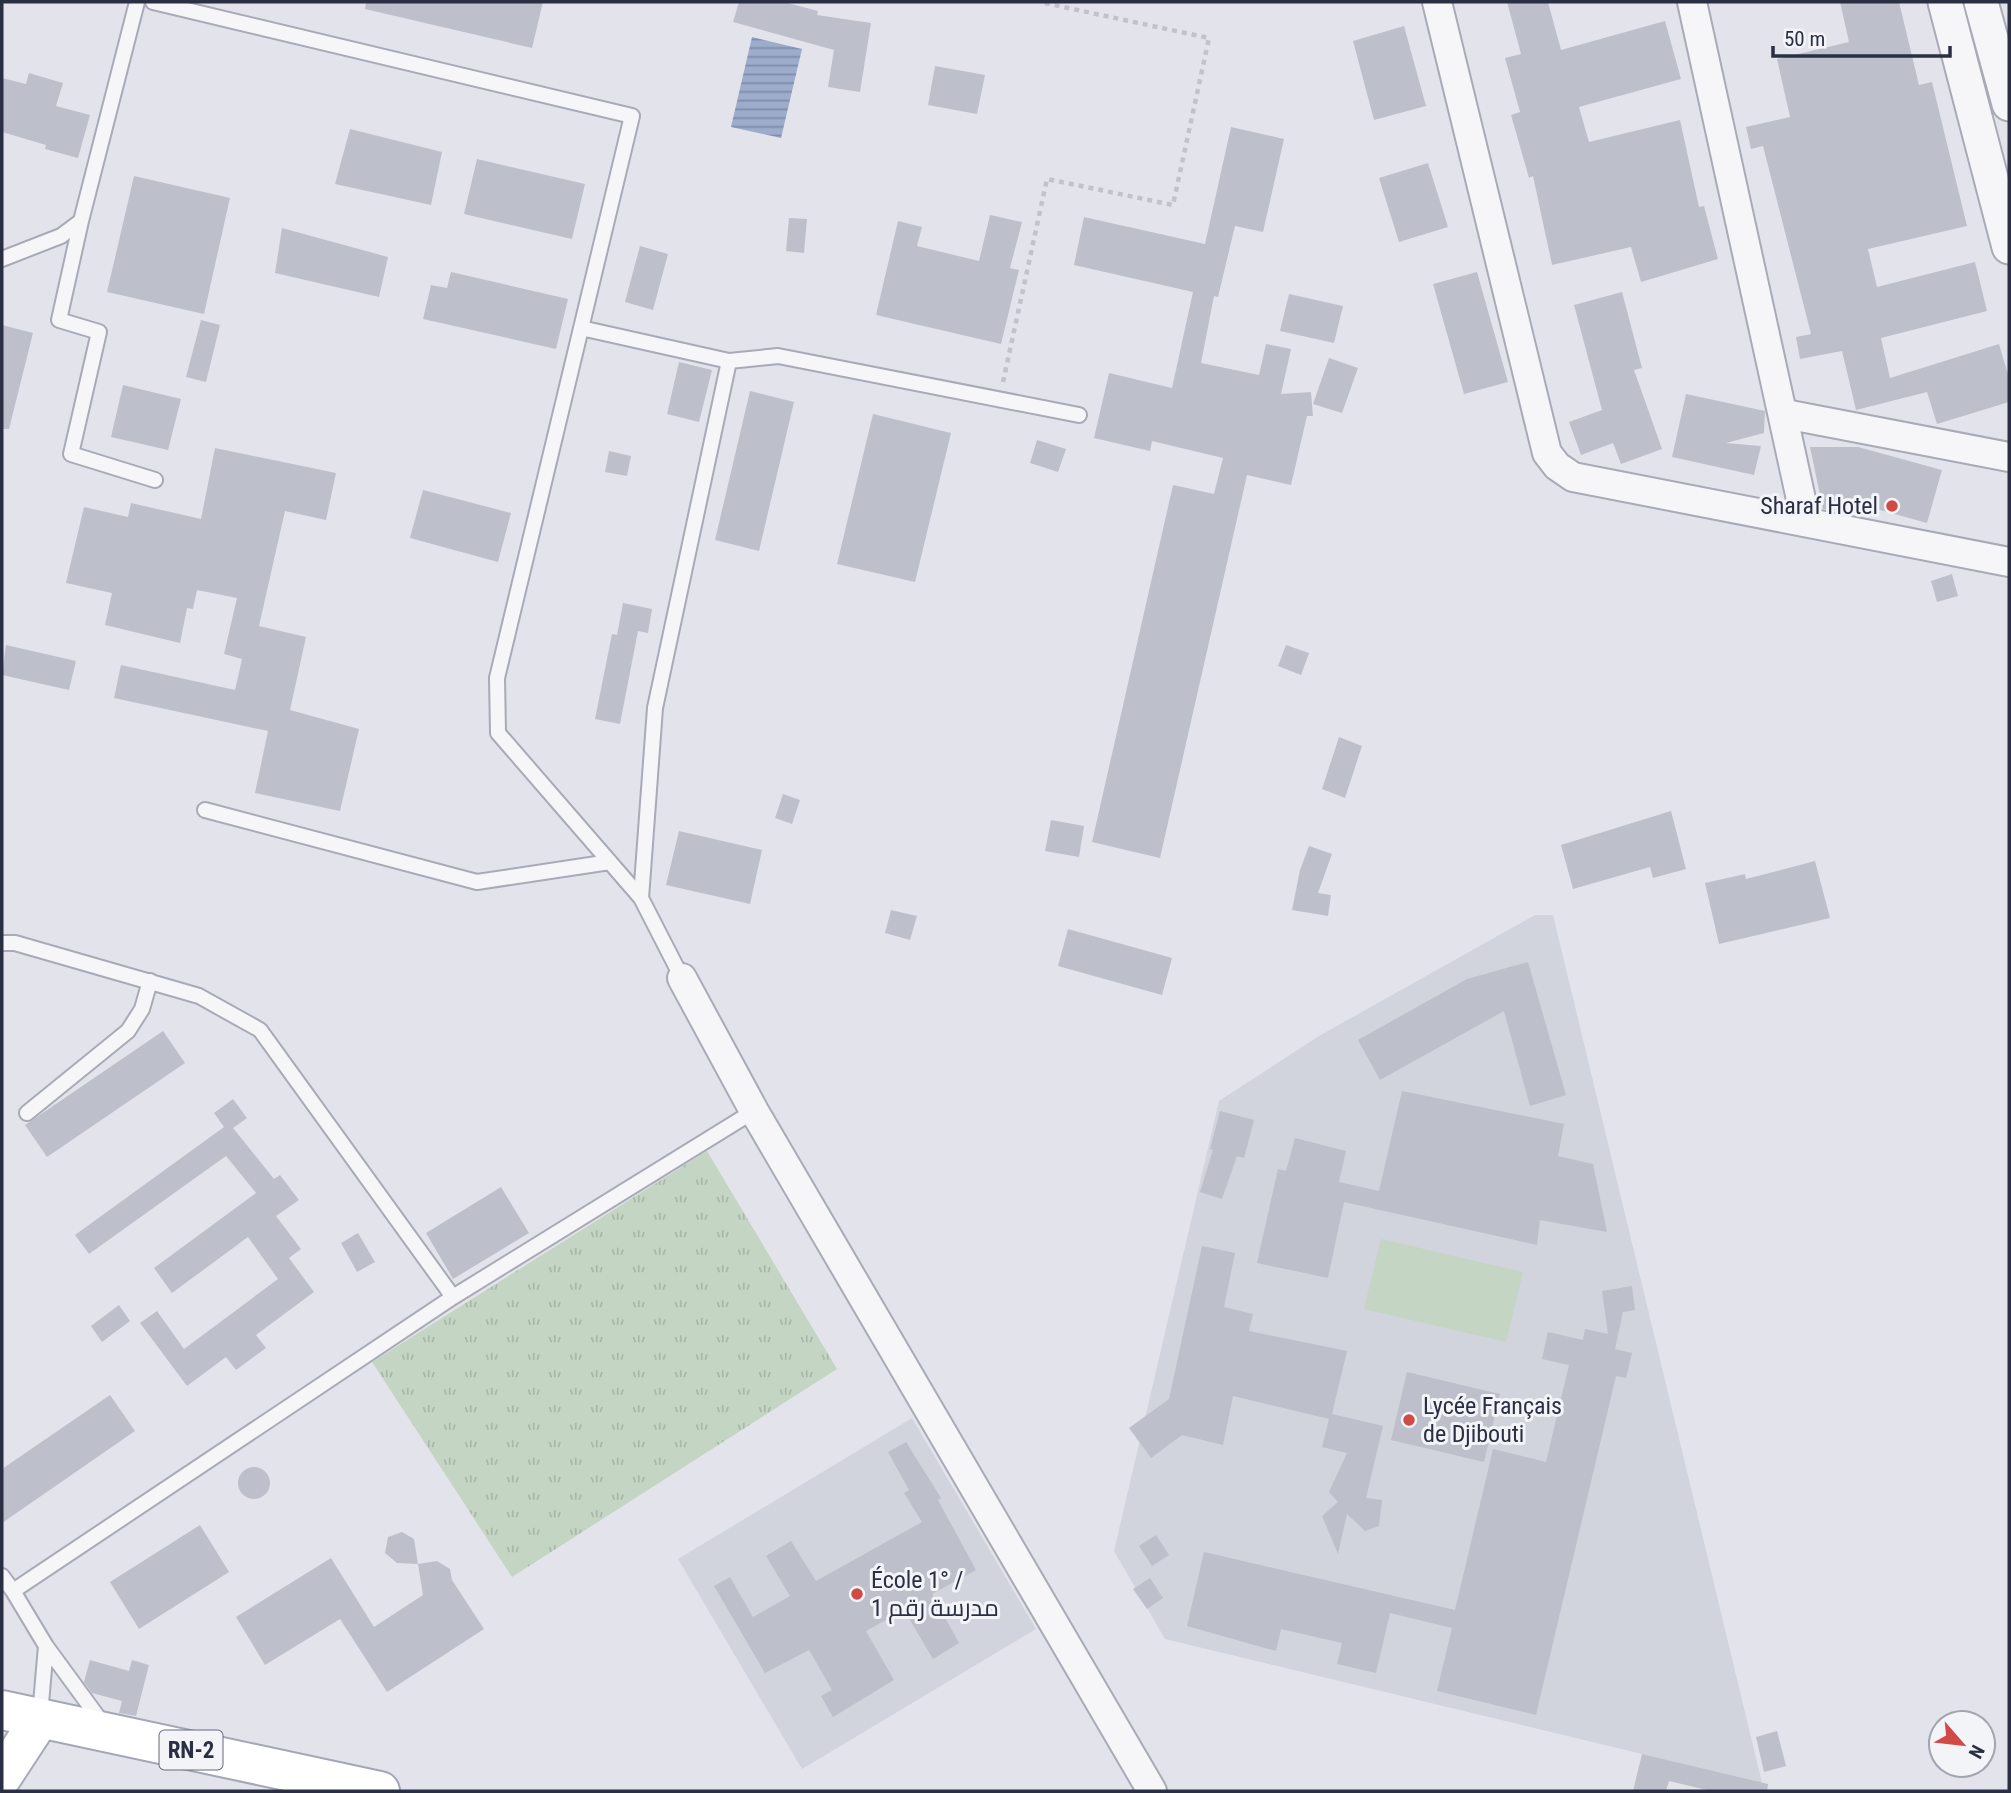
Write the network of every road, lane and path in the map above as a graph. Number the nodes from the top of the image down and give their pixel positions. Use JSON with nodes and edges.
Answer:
{"nodes":[{"id":1,"x":136,"y":2,"type":"edge"},
{"id":2,"x":153,"y":2,"type":"edge"},
{"id":3,"x":1040,"y":2,"type":"edge"},
{"id":4,"x":1437,"y":2,"type":"edge"},
{"id":5,"x":1692,"y":2,"type":"edge"},
{"id":6,"x":1945,"y":2,"type":"edge"},
{"id":7,"x":1981,"y":2,"type":"edge"},
{"id":8,"x":2009,"y":104,"type":"edge"},
{"id":9,"x":81,"y":221,"type":"junction"},
{"id":10,"x":2009,"y":247,"type":"edge"},
{"id":11,"x":2,"y":259,"type":"edge"},
{"id":12,"x":581,"y":328,"type":"junction"},
{"id":13,"x":729,"y":361,"type":"junction"},
{"id":14,"x":1000,"y":397,"type":"junction"},
{"id":15,"x":1785,"y":414,"type":"junction"},
{"id":16,"x":1079,"y":415,"type":"dead end"},
{"id":17,"x":2009,"y":457,"type":"edge"},
{"id":18,"x":155,"y":480,"type":"dead end"},
{"id":19,"x":1807,"y":522,"type":"junction"},
{"id":20,"x":2009,"y":562,"type":"edge"},
{"id":21,"x":205,"y":810,"type":"dead end"},
{"id":22,"x":610,"y":862,"type":"junction"},
{"id":23,"x":641,"y":898,"type":"junction"},
{"id":24,"x":2,"y":943,"type":"edge"},
{"id":25,"x":682,"y":978,"type":"joint"},
{"id":26,"x":150,"y":981,"type":"junction"},
{"id":27,"x":754,"y":1111,"type":"junction"},
{"id":28,"x":27,"y":1114,"type":"dead end"},
{"id":29,"x":453,"y":1297,"type":"junction"},
{"id":30,"x":2,"y":1576,"type":"edge"},
{"id":31,"x":13,"y":1591,"type":"junction"},
{"id":32,"x":46,"y":1646,"type":"junction"},
{"id":33,"x":2,"y":1710,"type":"edge"},
{"id":34,"x":40,"y":1719,"type":"junction"},
{"id":35,"x":109,"y":1732,"type":"junction"},
{"id":36,"x":2,"y":1777,"type":"edge"},
{"id":37,"x":380,"y":1791,"type":"edge"},
{"id":38,"x":1152,"y":1791,"type":"edge"}],
"edges":[{"from":1,"to":9,"type":"lane"},
{"from":2,"to":12,"type":"lane"},
{"from":3,"to":14,"type":"path"},
{"from":4,"to":19,"type":"street"},
{"from":5,"to":15,"type":"street"},
{"from":6,"to":10,"type":"street"},
{"from":7,"to":8,"type":"street"},
{"from":9,"to":11,"type":"lane"},
{"from":9,"to":18,"type":"lane"},
{"from":12,"to":13,"type":"lane"},
{"from":12,"to":22,"type":"lane"},
{"from":13,"to":14,"type":"lane"},
{"from":13,"to":23,"type":"lane"},
{"from":14,"to":16,"type":"lane"},
{"from":15,"to":17,"type":"street"},
{"from":15,"to":19,"type":"street"},
{"from":19,"to":20,"type":"street"},
{"from":21,"to":22,"type":"lane"},
{"from":22,"to":23,"type":"lane"},
{"from":23,"to":25,"type":"lane"},
{"from":24,"to":26,"type":"lane"},
{"from":25,"to":27,"type":"street"},
{"from":26,"to":28,"type":"lane"},
{"from":26,"to":29,"type":"lane"},
{"from":27,"to":29,"type":"lane"},
{"from":27,"to":38,"type":"street"},
{"from":29,"to":31,"type":"lane"},
{"from":30,"to":31,"type":"lane"},
{"from":31,"to":32,"type":"lane"},
{"from":32,"to":34,"type":"lane"},
{"from":32,"to":35,"type":"lane"},
{"from":33,"to":34,"type":"main road","number":"RN-2"},
{"from":34,"to":35,"type":"main road","number":"RN-2"},
{"from":34,"to":36,"type":"main road"},
{"from":35,"to":37,"type":"main road","number":"RN-2"}]}
